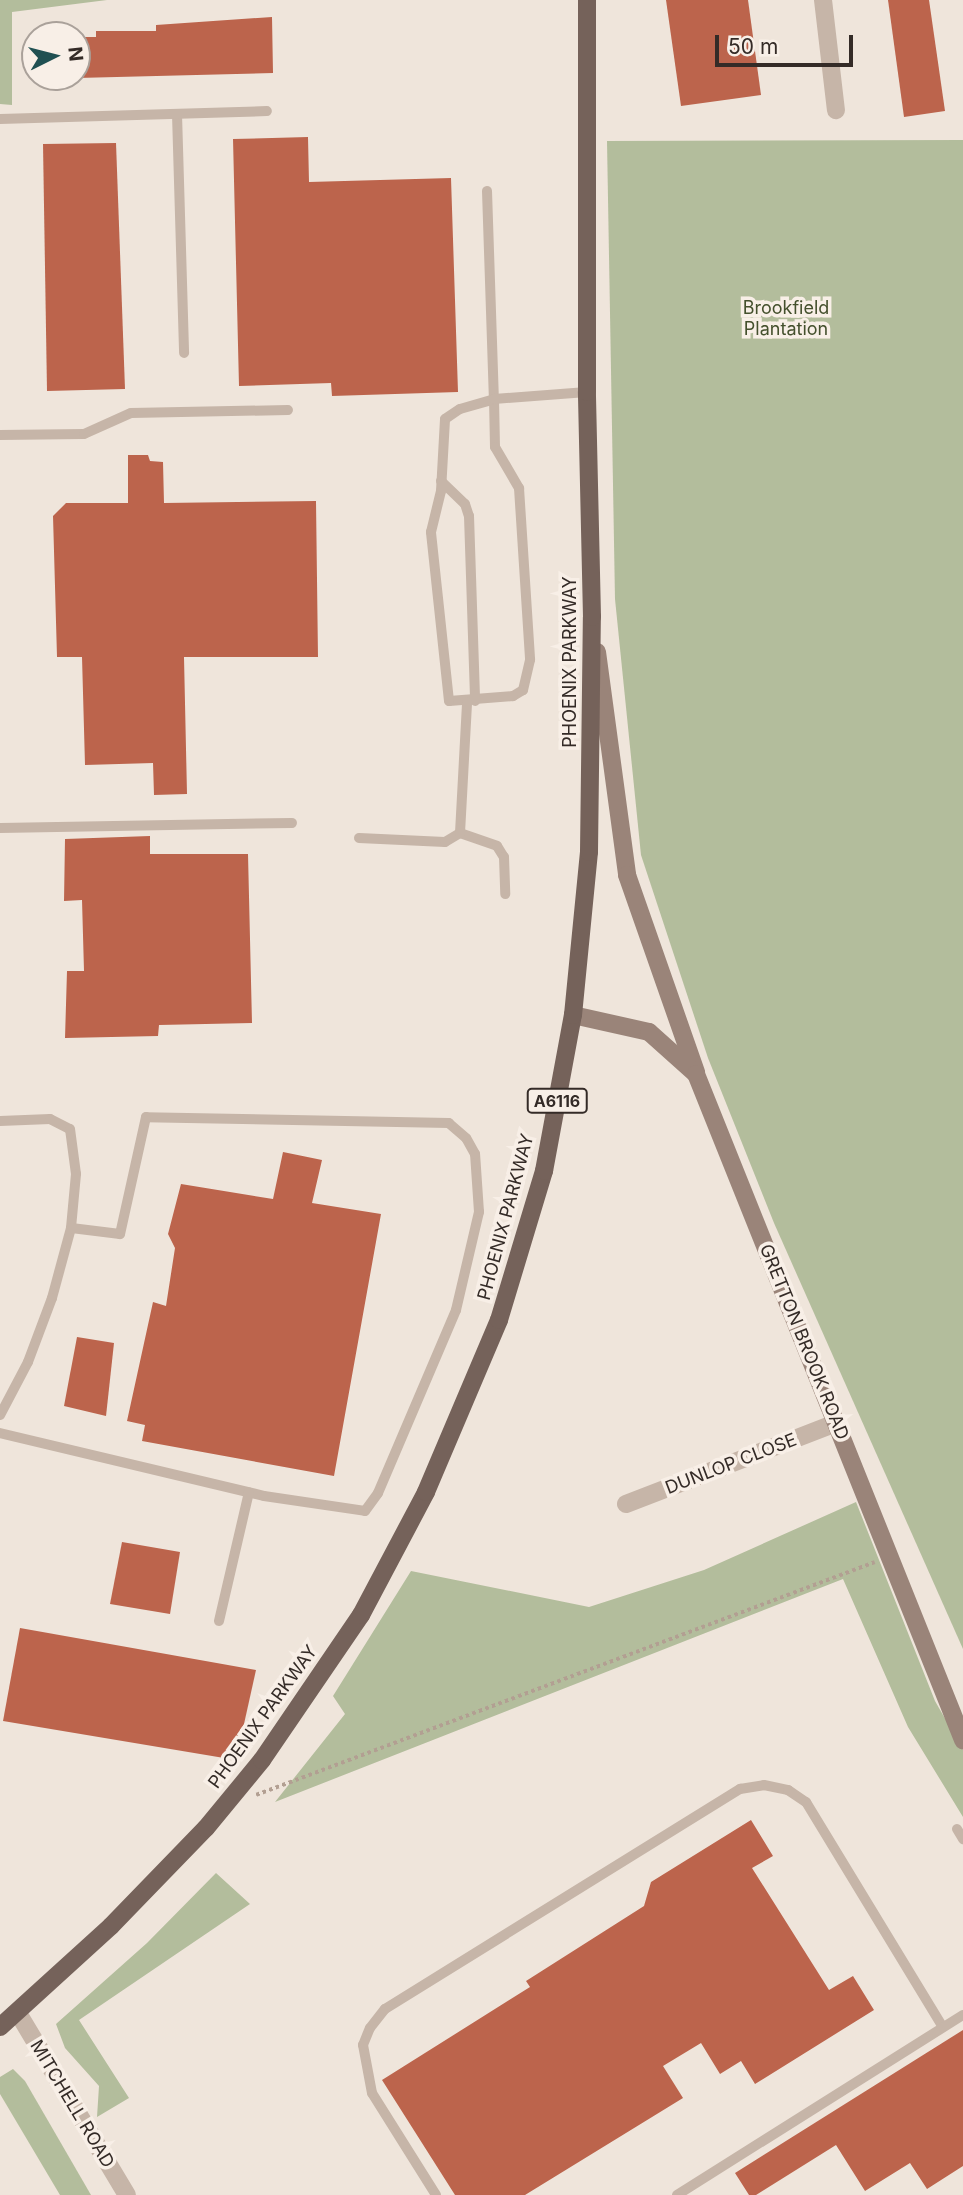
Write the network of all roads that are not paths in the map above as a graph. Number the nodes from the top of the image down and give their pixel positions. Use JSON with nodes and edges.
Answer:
{"nodes":[{"id":1,"x":587,"y":0,"type":"edge"},
{"id":2,"x":823,"y":0,"type":"edge"},
{"id":3,"x":836,"y":110,"type":"dead end"},
{"id":4,"x":267,"y":111,"type":"dead end"},
{"id":5,"x":177,"y":114,"type":"junction"},
{"id":6,"x":0,"y":119,"type":"edge"},
{"id":7,"x":487,"y":191,"type":"dead end"},
{"id":8,"x":184,"y":353,"type":"dead end"},
{"id":9,"x":587,"y":392,"type":"junction"},
{"id":10,"x":494,"y":399,"type":"junction"},
{"id":11,"x":288,"y":410,"type":"dead end"},
{"id":12,"x":0,"y":435,"type":"edge"},
{"id":13,"x":441,"y":481,"type":"junction"},
{"id":14,"x":592,"y":617,"type":"junction"},
{"id":15,"x":471,"y":701,"type":"junction"},
{"id":16,"x":292,"y":822,"type":"dead end"},
{"id":17,"x":0,"y":828,"type":"edge"},
{"id":18,"x":460,"y":832,"type":"junction"},
{"id":19,"x":359,"y":838,"type":"dead end"},
{"id":20,"x":505,"y":894,"type":"dead end"},
{"id":21,"x":573,"y":1015,"type":"junction"},
{"id":22,"x":696,"y":1074,"type":"junction"},
{"id":23,"x":0,"y":1121,"type":"edge"},
{"id":24,"x":71,"y":1228,"type":"junction"},
{"id":25,"x":0,"y":1415,"type":"edge"},
{"id":26,"x":836,"y":1423,"type":"junction"},
{"id":27,"x":0,"y":1433,"type":"edge"},
{"id":28,"x":249,"y":1492,"type":"junction"},
{"id":29,"x":626,"y":1504,"type":"dead end"},
{"id":30,"x":219,"y":1621,"type":"dead end"},
{"id":31,"x":963,"y":1740,"type":"edge"},
{"id":32,"x":957,"y":1829,"type":"dead end"},
{"id":33,"x":963,"y":1839,"type":"edge"},
{"id":34,"x":18,"y":2013,"type":"junction"},
{"id":35,"x":963,"y":2015,"type":"edge"},
{"id":36,"x":0,"y":2026,"type":"edge"},
{"id":37,"x":943,"y":2027,"type":"junction"},
{"id":38,"x":127,"y":2195,"type":"edge"},
{"id":39,"x":436,"y":2195,"type":"edge"},
{"id":40,"x":677,"y":2195,"type":"edge"}],
"edges":[{"from":1,"to":9,"type":"main road","name":"PHOENIX PARKWAY","number":"A6116"},
{"from":2,"to":3,"type":"street"},
{"from":4,"to":5,"type":"lane"},
{"from":5,"to":6,"type":"lane"},
{"from":5,"to":8,"type":"lane"},
{"from":7,"to":10,"type":"lane"},
{"from":9,"to":10,"type":"lane"},
{"from":9,"to":14,"type":"main road","name":"PHOENIX PARKWAY","number":"A6116"},
{"from":10,"to":13,"type":"lane"},
{"from":10,"to":15,"type":"lane"},
{"from":11,"to":12,"type":"lane"},
{"from":13,"to":15,"type":"lane"},
{"from":13,"to":15,"type":"lane"},
{"from":14,"to":21,"type":"main road","name":"PHOENIX PARKWAY","number":"A6116"},
{"from":14,"to":22,"type":"street"},
{"from":15,"to":18,"type":"lane"},
{"from":16,"to":17,"type":"lane"},
{"from":18,"to":19,"type":"lane"},
{"from":18,"to":20,"type":"lane"},
{"from":21,"to":22,"type":"street","name":"GRETTON BROOK ROAD"},
{"from":21,"to":34,"type":"main road","name":"PHOENIX PARKWAY","number":"A6116"},
{"from":22,"to":26,"type":"street","name":"GRETTON BROOK ROAD"},
{"from":23,"to":24,"type":"lane"},
{"from":24,"to":25,"type":"lane"},
{"from":24,"to":28,"type":"lane"},
{"from":26,"to":29,"type":"street","name":"DUNLOP CLOSE"},
{"from":26,"to":31,"type":"street","name":"GRETTON BROOK ROAD"},
{"from":27,"to":28,"type":"lane"},
{"from":28,"to":30,"type":"lane"},
{"from":32,"to":33,"type":"lane"},
{"from":34,"to":36,"type":"main road","name":"PHOENIX PARKWAY","number":"A6116"},
{"from":34,"to":38,"type":"street","name":"MITCHELL ROAD"},
{"from":35,"to":37,"type":"lane"},
{"from":37,"to":39,"type":"lane"},
{"from":37,"to":40,"type":"lane"}]}
